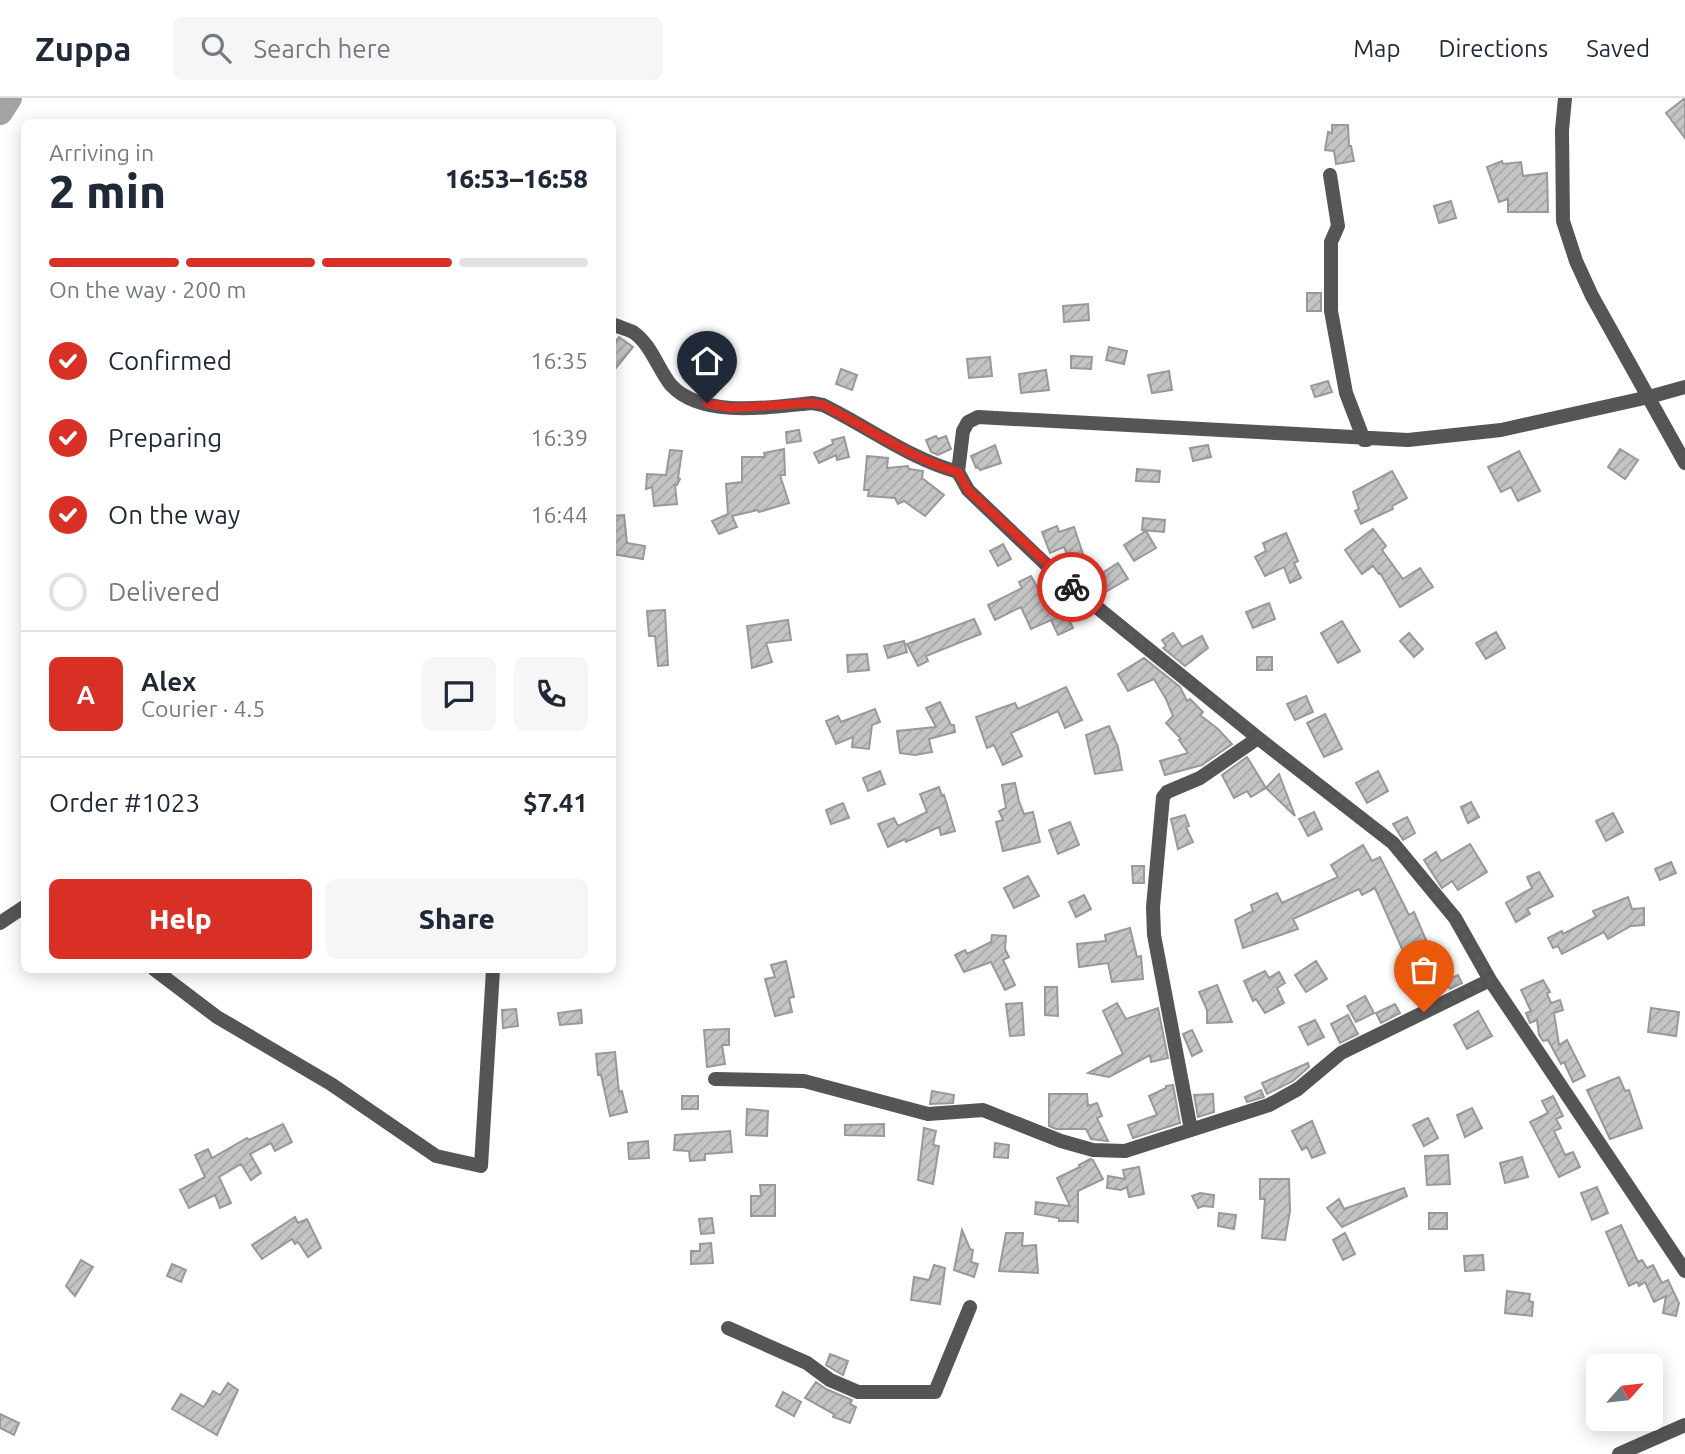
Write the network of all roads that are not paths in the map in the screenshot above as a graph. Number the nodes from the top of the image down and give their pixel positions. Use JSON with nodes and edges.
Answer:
{"nodes":[{"id":1,"x":1565,"y":98,"type":"edge"},
{"id":2,"x":1330,"y":175,"type":"dead end"},
{"id":3,"x":616,"y":326,"type":"edge"},
{"id":4,"x":1685,"y":387,"type":"edge"},
{"id":5,"x":1649,"y":397,"type":"junction"},
{"id":6,"x":1397,"y":446,"type":"dead end"},
{"id":7,"x":1685,"y":463,"type":"edge"},
{"id":8,"x":958,"y":472,"type":"junction"},
{"id":9,"x":1258,"y":738,"type":"junction"},
{"id":10,"x":21,"y":909,"type":"edge"},
{"id":11,"x":0,"y":923,"type":"edge"},
{"id":12,"x":159,"y":973,"type":"edge"},
{"id":13,"x":493,"y":973,"type":"edge"},
{"id":14,"x":1490,"y":980,"type":"junction"},
{"id":15,"x":715,"y":1079,"type":"dead end"},
{"id":16,"x":1191,"y":1130,"type":"junction"},
{"id":17,"x":1685,"y":1271,"type":"edge"},
{"id":18,"x":970,"y":1307,"type":"dead end"},
{"id":19,"x":728,"y":1328,"type":"dead end"},
{"id":20,"x":1685,"y":1425,"type":"edge"},
{"id":21,"x":1619,"y":1454,"type":"edge"}],
"edges":[{"from":1,"to":5,"type":"street"},
{"from":2,"to":6,"type":"street"},
{"from":3,"to":8,"type":"street"},
{"from":4,"to":5,"type":"street"},
{"from":5,"to":7,"type":"street"},
{"from":5,"to":8,"type":"street"},
{"from":8,"to":9,"type":"street"},
{"from":9,"to":14,"type":"street"},
{"from":9,"to":16,"type":"street"},
{"from":10,"to":11,"type":"street"},
{"from":12,"to":13,"type":"street"},
{"from":14,"to":16,"type":"street"},
{"from":14,"to":17,"type":"street"},
{"from":15,"to":16,"type":"street"},
{"from":18,"to":19,"type":"street"},
{"from":20,"to":21,"type":"street"}]}
